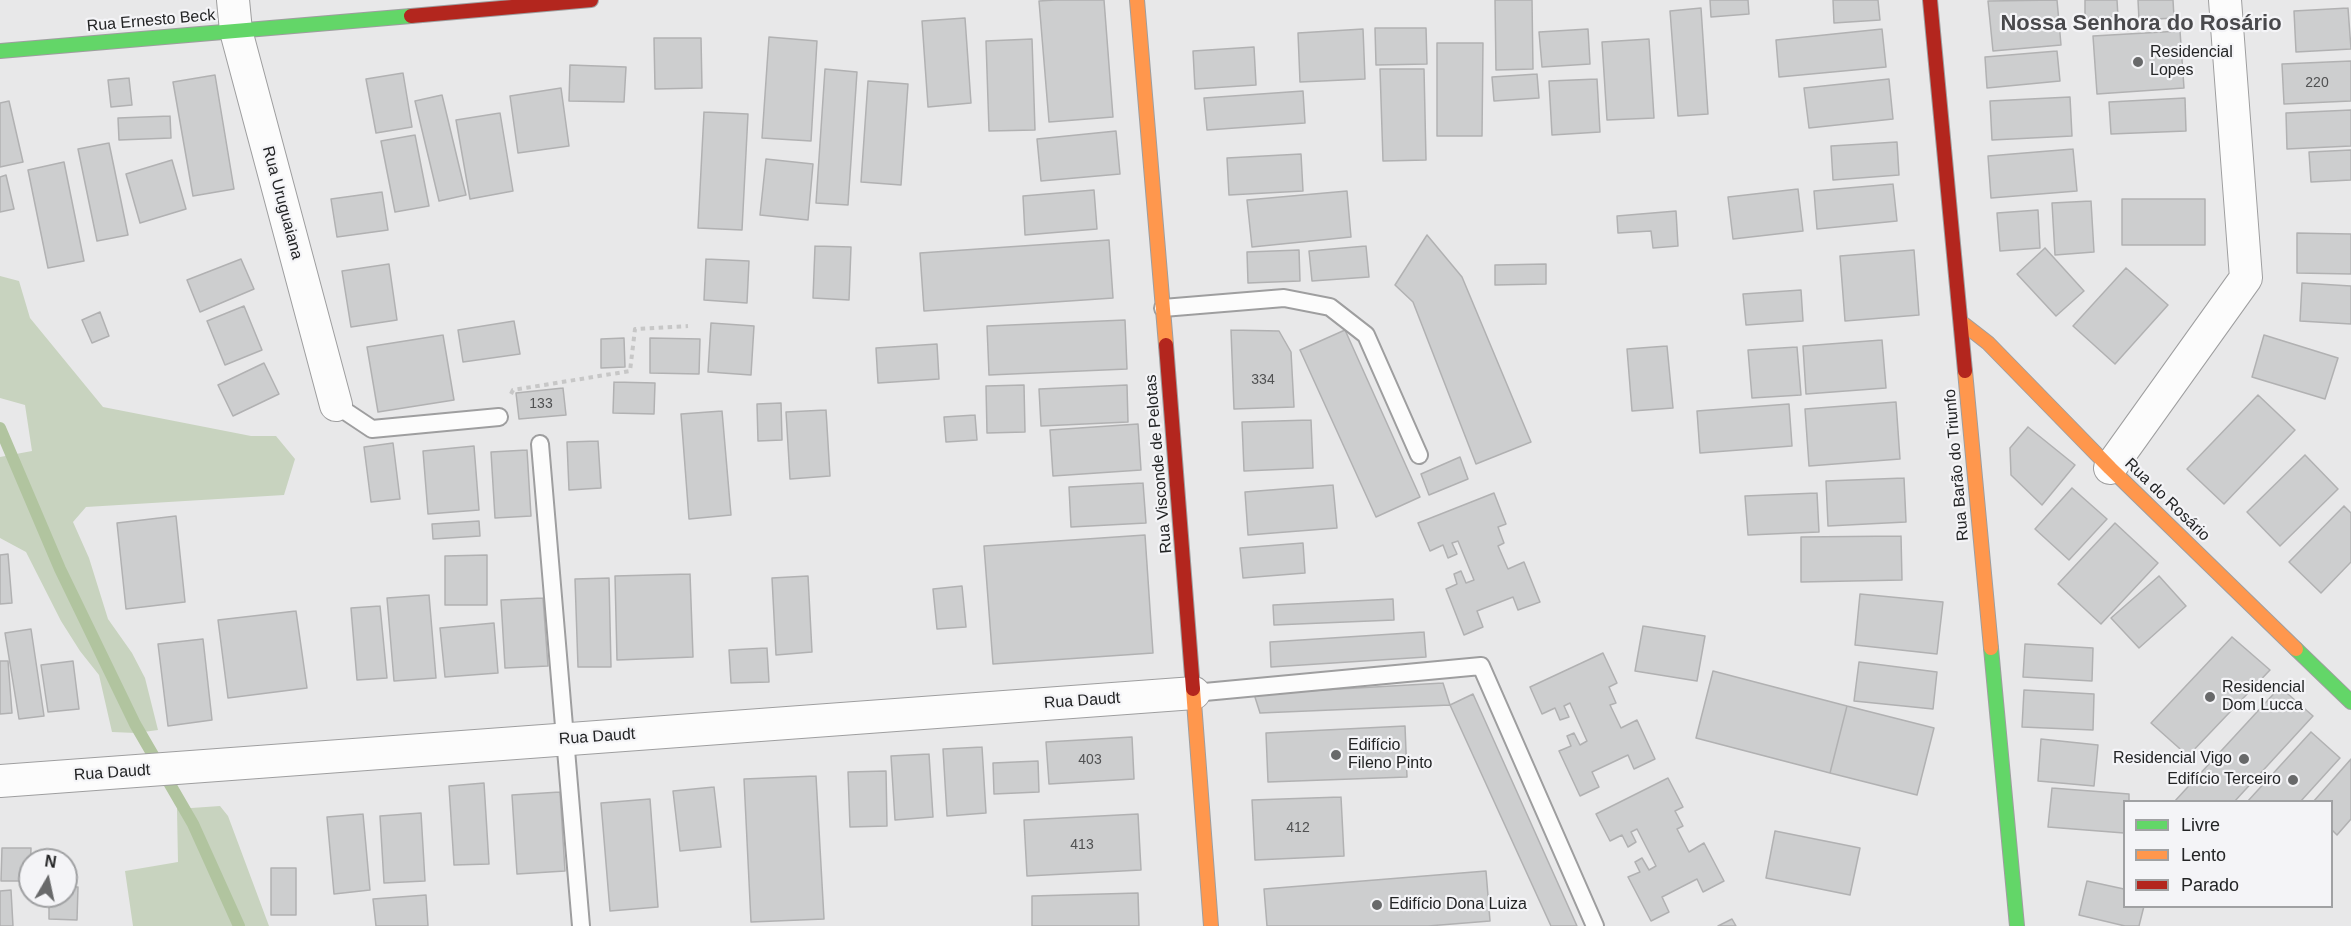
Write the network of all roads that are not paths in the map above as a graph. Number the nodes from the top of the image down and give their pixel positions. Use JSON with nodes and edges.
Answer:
{"nodes":[{"id":1,"x":233,"y":0,"type":"edge"},
{"id":2,"x":591,"y":0,"type":"edge"},
{"id":3,"x":1137,"y":0,"type":"edge"},
{"id":4,"x":1930,"y":0,"type":"edge"},
{"id":5,"x":2226,"y":0,"type":"edge"},
{"id":6,"x":236,"y":31,"type":"junction"},
{"id":7,"x":0,"y":51,"type":"edge"},
{"id":8,"x":1163,"y":308,"type":"junction"},
{"id":9,"x":1961,"y":322,"type":"junction"},
{"id":10,"x":336,"y":405,"type":"joint"},
{"id":11,"x":499,"y":417,"type":"road end"},
{"id":12,"x":540,"y":444,"type":"dead end"},
{"id":13,"x":1419,"y":455,"type":"dead end"},
{"id":14,"x":2110,"y":468,"type":"junction"},
{"id":15,"x":1194,"y":693,"type":"junction"},
{"id":16,"x":2351,"y":702,"type":"edge"},
{"id":17,"x":565,"y":739,"type":"junction"},
{"id":18,"x":0,"y":781,"type":"edge"},
{"id":19,"x":581,"y":926,"type":"edge"},
{"id":20,"x":1211,"y":926,"type":"edge"},
{"id":21,"x":1595,"y":926,"type":"edge"},
{"id":22,"x":2017,"y":926,"type":"edge"}],
"edges":[{"from":1,"to":6,"type":"street","name":"Rua Uruguaiana"},
{"from":2,"to":6,"type":"street","name":"Rua Ernesto Beck"},
{"from":3,"to":8,"type":"street","name":"Rua Visconde de Pelotas"},
{"from":4,"to":9,"type":"street","name":"Rua Barão do Triunfo"},
{"from":5,"to":14,"type":"street"},
{"from":6,"to":7,"type":"street","name":"Rua Ernesto Beck"},
{"from":6,"to":10,"type":"street","name":"Rua Uruguaiana"},
{"from":8,"to":13,"type":"lane"},
{"from":8,"to":15,"type":"street","name":"Rua Visconde de Pelotas"},
{"from":9,"to":14,"type":"street","name":"Rua do Rosário"},
{"from":9,"to":22,"type":"street","name":"Rua Barão do Triunfo"},
{"from":10,"to":11,"type":"lane"},
{"from":12,"to":17,"type":"lane"},
{"from":14,"to":16,"type":"street","name":"Rua do Rosário"},
{"from":15,"to":17,"type":"street","name":"Rua Daudt"},
{"from":15,"to":20,"type":"street","name":"Rua Visconde de Pelotas"},
{"from":15,"to":21,"type":"lane"},
{"from":17,"to":18,"type":"street","name":"Rua Daudt"},
{"from":17,"to":19,"type":"lane"}]}
